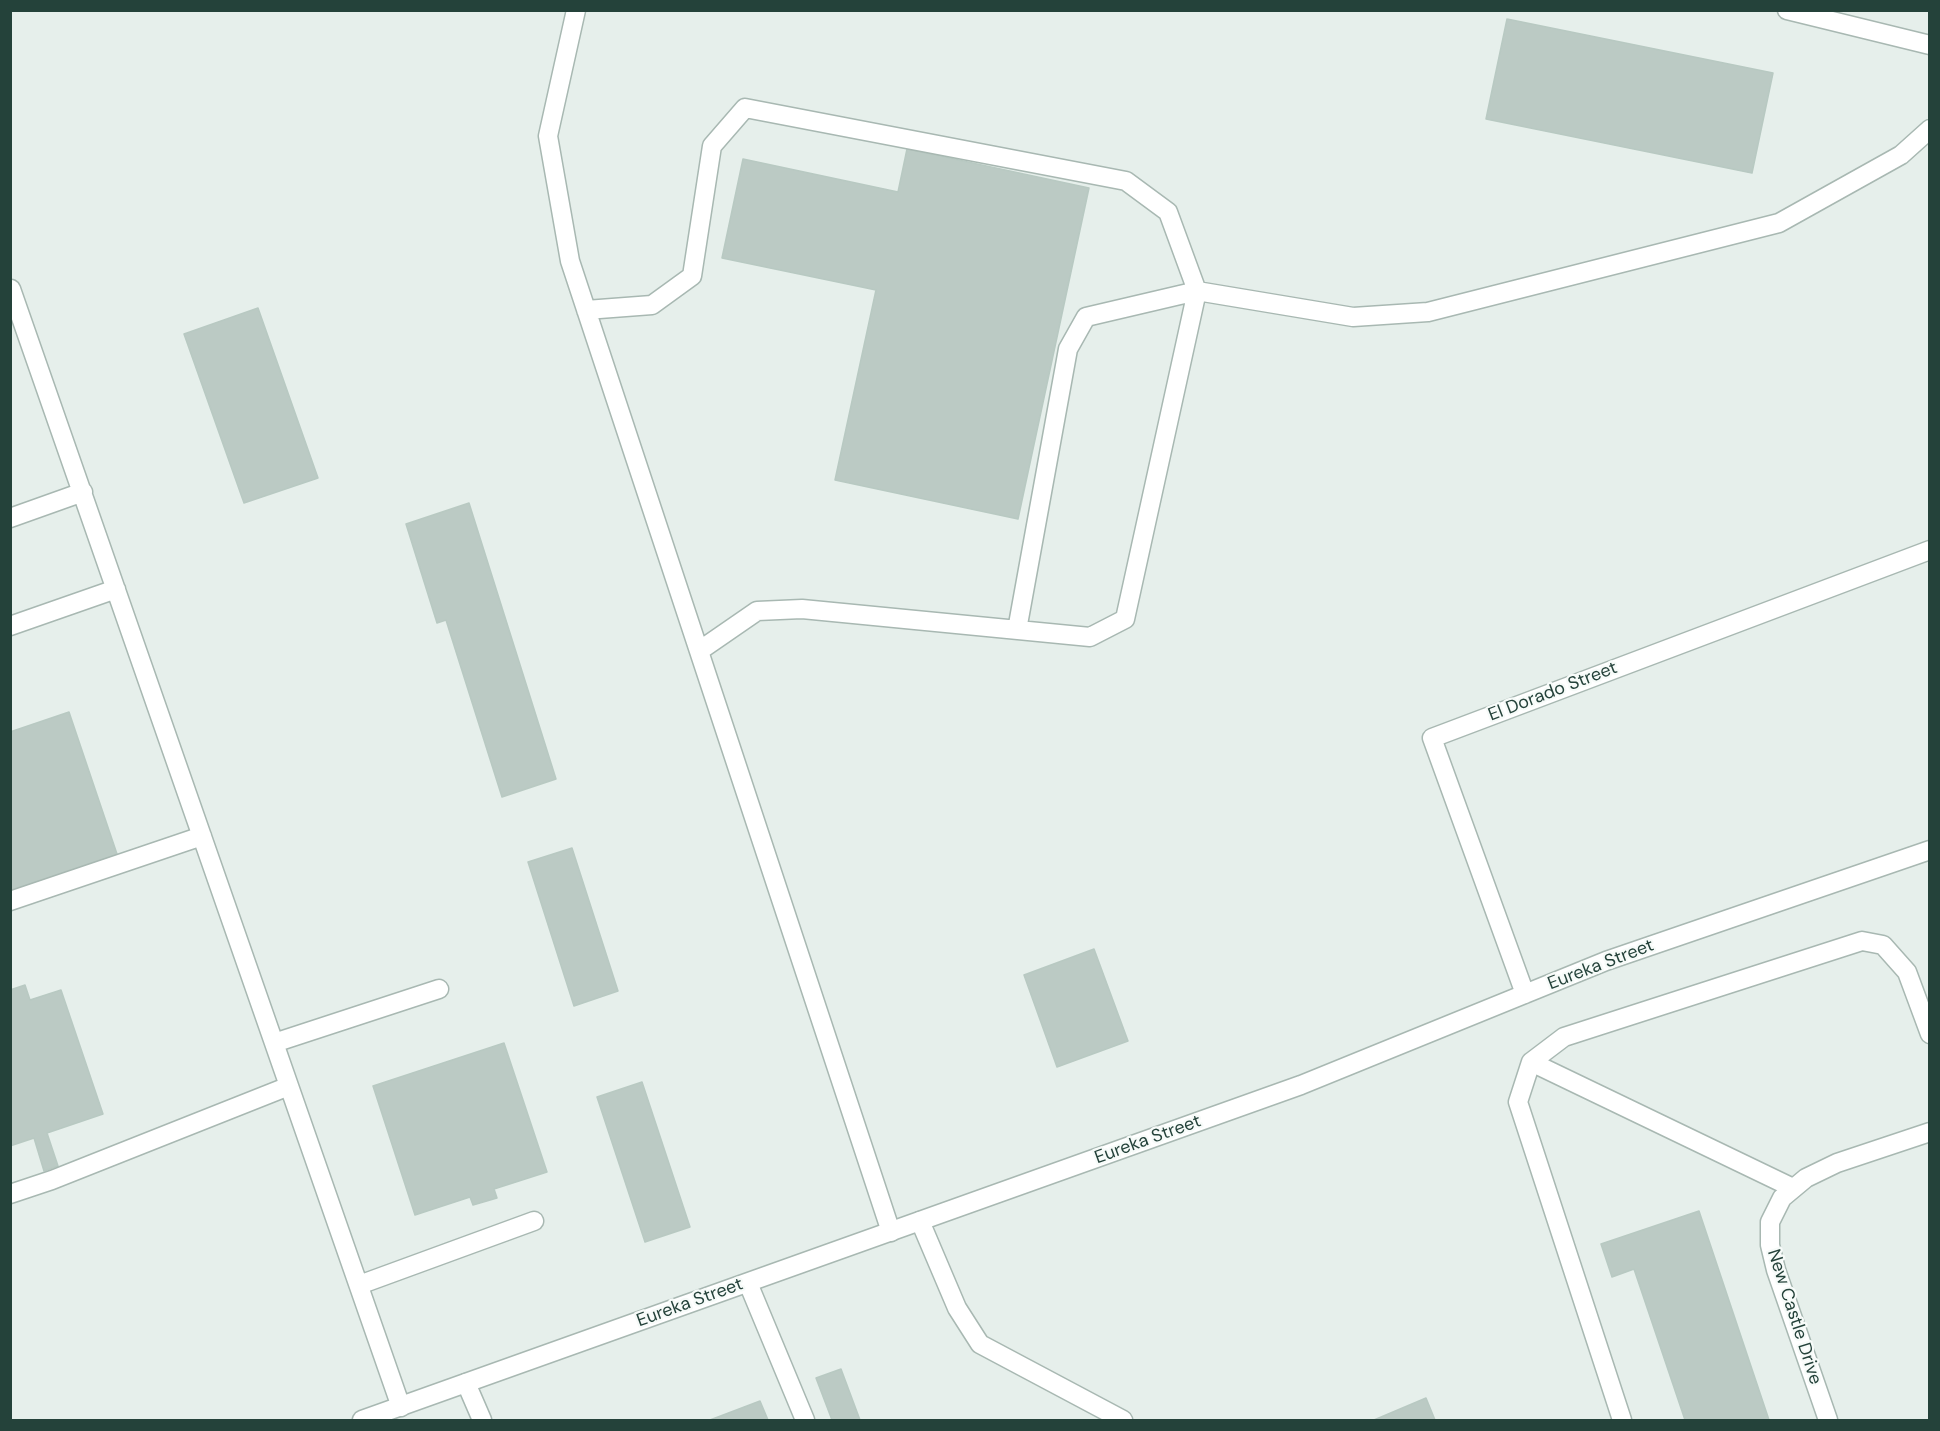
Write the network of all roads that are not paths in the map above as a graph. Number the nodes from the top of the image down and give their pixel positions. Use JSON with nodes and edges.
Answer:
{"nodes":[{"id":1,"x":576,"y":10,"type":"edge"},
{"id":2,"x":1787,"y":10,"type":"edge"},
{"id":3,"x":1929,"y":45,"type":"edge"},
{"id":4,"x":1929,"y":129,"type":"edge"},
{"id":5,"x":11,"y":288,"type":"edge"},
{"id":6,"x":1197,"y":291,"type":"junction"},
{"id":7,"x":586,"y":310,"type":"junction"},
{"id":8,"x":83,"y":492,"type":"junction"},
{"id":9,"x":10,"y":518,"type":"edge"},
{"id":10,"x":1929,"y":550,"type":"edge"},
{"id":11,"x":116,"y":589,"type":"junction"},
{"id":12,"x":10,"y":626,"type":"edge"},
{"id":13,"x":1017,"y":630,"type":"junction"},
{"id":14,"x":699,"y":651,"type":"junction"},
{"id":15,"x":202,"y":836,"type":"junction"},
{"id":16,"x":1929,"y":850,"type":"edge"},
{"id":17,"x":10,"y":901,"type":"edge"},
{"id":18,"x":439,"y":988,"type":"dead end"},
{"id":19,"x":1525,"y":994,"type":"junction"},
{"id":20,"x":1929,"y":1034,"type":"edge"},
{"id":21,"x":274,"y":1043,"type":"junction"},
{"id":22,"x":1531,"y":1062,"type":"junction"},
{"id":23,"x":289,"y":1086,"type":"junction"},
{"id":24,"x":1929,"y":1132,"type":"edge"},
{"id":25,"x":1793,"y":1188,"type":"junction"},
{"id":26,"x":10,"y":1194,"type":"edge"},
{"id":27,"x":534,"y":1221,"type":"dead end"},
{"id":28,"x":920,"y":1221,"type":"junction"},
{"id":29,"x":891,"y":1232,"type":"junction"},
{"id":30,"x":748,"y":1283,"type":"junction"},
{"id":31,"x":359,"y":1285,"type":"junction"},
{"id":32,"x":466,"y":1383,"type":"junction"},
{"id":33,"x":401,"y":1407,"type":"junction"},
{"id":34,"x":362,"y":1420,"type":"edge"},
{"id":35,"x":482,"y":1420,"type":"edge"},
{"id":36,"x":805,"y":1420,"type":"edge"},
{"id":37,"x":1123,"y":1420,"type":"edge"},
{"id":38,"x":1622,"y":1420,"type":"edge"},
{"id":39,"x":1828,"y":1420,"type":"edge"}],
"edges":[{"from":1,"to":7,"type":"street"},
{"from":2,"to":3,"type":"street"},
{"from":4,"to":6,"type":"street"},
{"from":5,"to":8,"type":"street"},
{"from":6,"to":7,"type":"street"},
{"from":6,"to":13,"type":"street"},
{"from":6,"to":13,"type":"street"},
{"from":7,"to":14,"type":"street"},
{"from":8,"to":9,"type":"street"},
{"from":8,"to":11,"type":"street"},
{"from":10,"to":19,"type":"street","name":"El Dorado Street"},
{"from":11,"to":12,"type":"street"},
{"from":11,"to":15,"type":"street"},
{"from":13,"to":14,"type":"street"},
{"from":14,"to":29,"type":"street"},
{"from":15,"to":17,"type":"street"},
{"from":15,"to":21,"type":"street"},
{"from":16,"to":19,"type":"street","name":"Eureka Street"},
{"from":18,"to":21,"type":"street"},
{"from":19,"to":28,"type":"street","name":"Eureka Street"},
{"from":20,"to":22,"type":"street"},
{"from":21,"to":23,"type":"street"},
{"from":22,"to":25,"type":"street"},
{"from":22,"to":38,"type":"street"},
{"from":23,"to":26,"type":"street"},
{"from":23,"to":31,"type":"street"},
{"from":24,"to":25,"type":"street","name":"New Castle Drive"},
{"from":25,"to":39,"type":"street","name":"New Castle Drive"},
{"from":27,"to":31,"type":"street"},
{"from":28,"to":29,"type":"street","name":"Eureka Street"},
{"from":28,"to":37,"type":"street"},
{"from":29,"to":30,"type":"street","name":"Eureka Street"},
{"from":30,"to":32,"type":"street","name":"Eureka Street"},
{"from":30,"to":36,"type":"street"},
{"from":31,"to":33,"type":"street"},
{"from":32,"to":33,"type":"street","name":"Eureka Street"},
{"from":32,"to":35,"type":"street"},
{"from":33,"to":34,"type":"street","name":"Eureka Street"}]}
